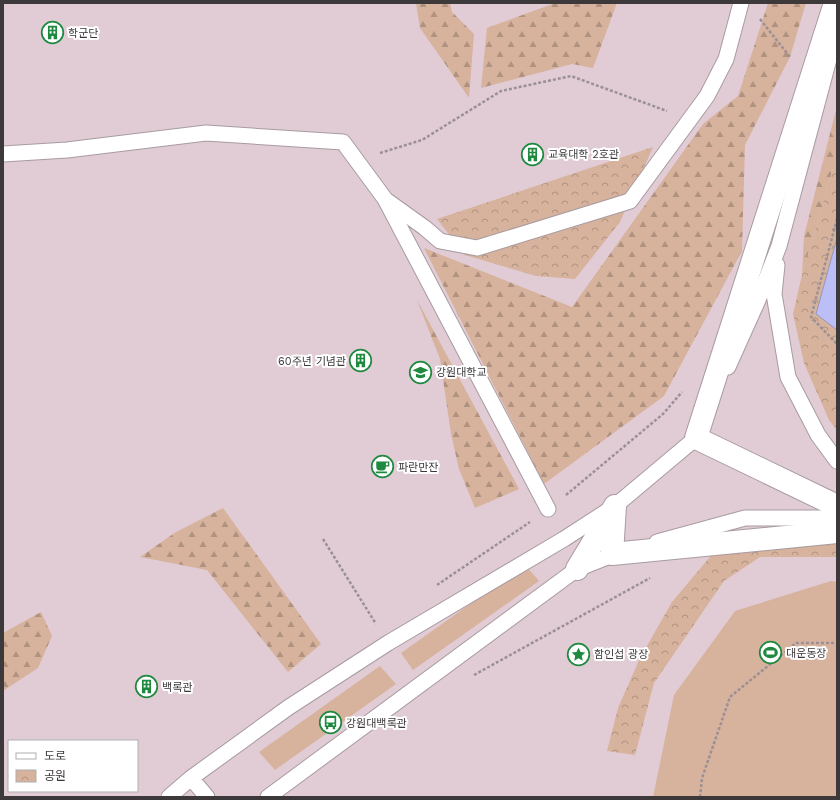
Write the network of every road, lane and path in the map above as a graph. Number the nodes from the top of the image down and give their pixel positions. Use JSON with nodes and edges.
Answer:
{"nodes":[{"id":1,"x":741,"y":3,"type":"edge"},
{"id":2,"x":835,"y":3,"type":"edge"},
{"id":3,"x":837,"y":30,"type":"edge"},
{"id":4,"x":825,"y":74,"type":"junction"},
{"id":5,"x":690,"y":120,"type":"junction"},
{"id":6,"x":3,"y":154,"type":"edge"},
{"id":7,"x":356,"y":160,"type":"junction"},
{"id":8,"x":385,"y":199,"type":"junction"},
{"id":9,"x":837,"y":219,"type":"edge"},
{"id":10,"x":778,"y":246,"type":"junction"},
{"id":11,"x":837,"y":344,"type":"edge"},
{"id":12,"x":684,"y":390,"type":"dead end"},
{"id":13,"x":700,"y":440,"type":"junction"},
{"id":14,"x":837,"y":461,"type":"edge"},
{"id":15,"x":615,"y":506,"type":"junction"},
{"id":16,"x":837,"y":506,"type":"edge"},
{"id":17,"x":548,"y":509,"type":"joint"},
{"id":18,"x":837,"y":518,"type":"edge"},
{"id":19,"x":837,"y":532,"type":"edge"},
{"id":20,"x":323,"y":539,"type":"dead end"},
{"id":21,"x":612,"y":554,"type":"junction"},
{"id":22,"x":577,"y":569,"type":"junction"},
{"id":23,"x":652,"y":577,"type":"dead end"},
{"id":24,"x":388,"y":643,"type":"junction"},
{"id":25,"x":837,"y":643,"type":"edge"},
{"id":26,"x":471,"y":677,"type":"dead end"},
{"id":27,"x":191,"y":778,"type":"junction"},
{"id":28,"x":169,"y":797,"type":"edge"},
{"id":29,"x":206,"y":797,"type":"edge"},
{"id":30,"x":268,"y":797,"type":"edge"},
{"id":31,"x":700,"y":797,"type":"edge"}],
"edges":[{"from":1,"to":4,"type":"path"},
{"from":1,"to":5,"type":"lane"},
{"from":2,"to":13,"type":"street"},
{"from":3,"to":4,"type":"lane"},
{"from":4,"to":10,"type":"lane"},
{"from":5,"to":7,"type":"path"},
{"from":5,"to":8,"type":"lane"},
{"from":6,"to":7,"type":"lane"},
{"from":7,"to":8,"type":"lane"},
{"from":8,"to":17,"type":"lane"},
{"from":9,"to":11,"type":"path"},
{"from":10,"to":13,"type":"lane"},
{"from":10,"to":14,"type":"lane"},
{"from":12,"to":17,"type":"path"},
{"from":13,"to":15,"type":"lane"},
{"from":13,"to":16,"type":"street"},
{"from":15,"to":21,"type":"street"},
{"from":15,"to":22,"type":"lane"},
{"from":15,"to":24,"type":"lane"},
{"from":18,"to":21,"type":"lane"},
{"from":19,"to":21,"type":"street"},
{"from":20,"to":24,"type":"path"},
{"from":21,"to":22,"type":"lane"},
{"from":22,"to":30,"type":"lane"},
{"from":23,"to":26,"type":"path"},
{"from":24,"to":27,"type":"lane"},
{"from":25,"to":31,"type":"path"},
{"from":27,"to":28,"type":"lane"},
{"from":27,"to":29,"type":"lane"}]}
